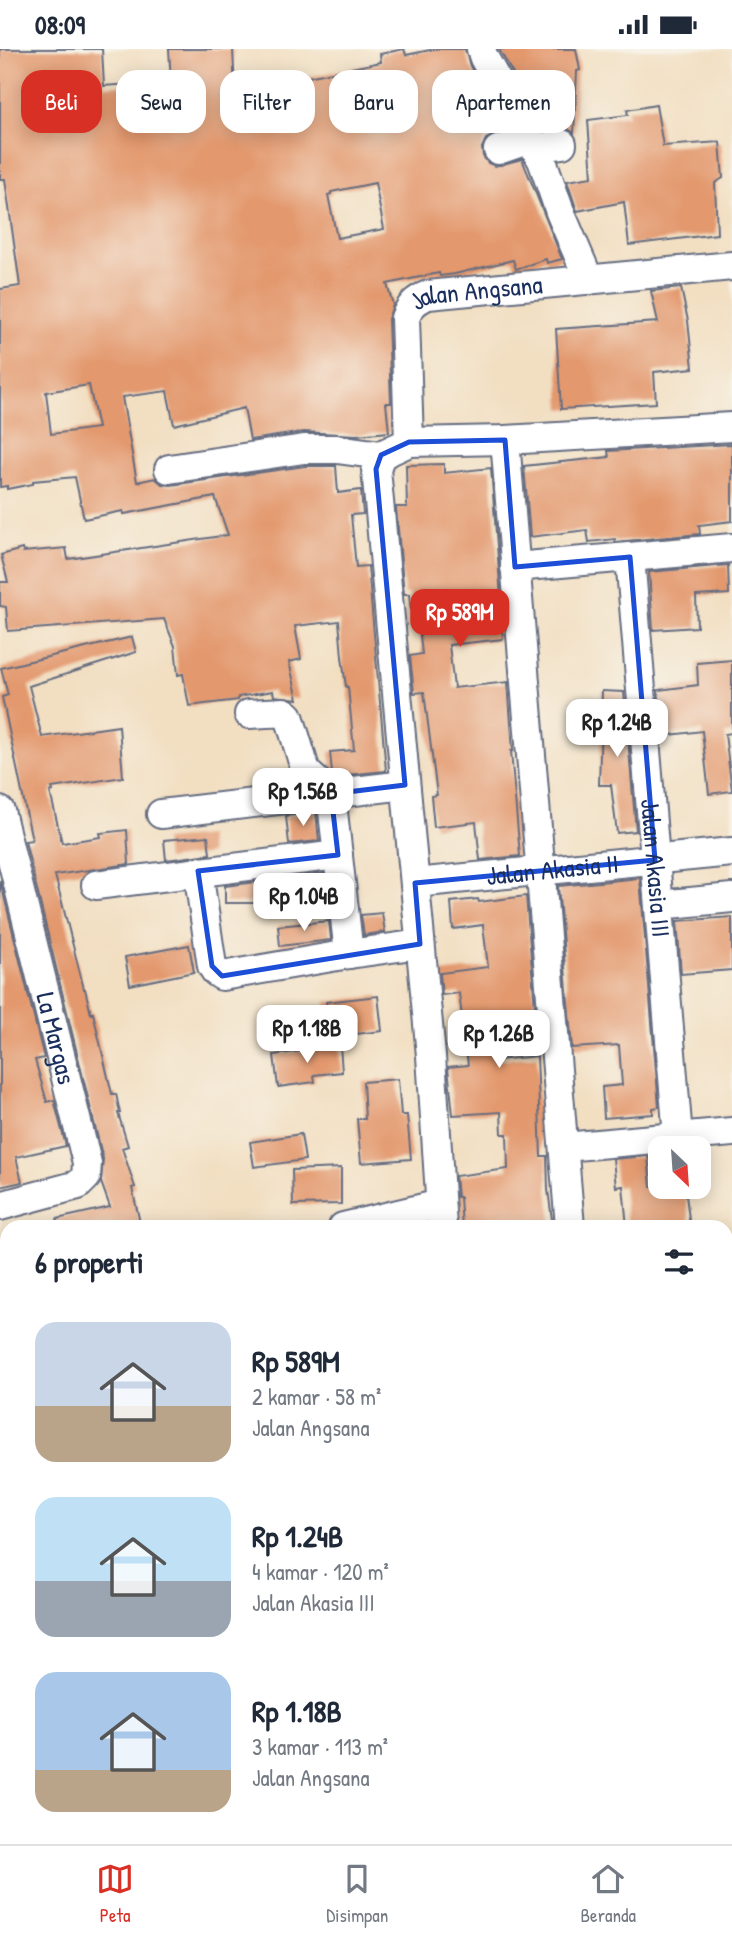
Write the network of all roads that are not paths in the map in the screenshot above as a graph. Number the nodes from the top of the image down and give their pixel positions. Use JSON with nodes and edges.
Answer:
{"nodes":[{"id":1,"x":481,"y":49,"type":"edge"},
{"id":2,"x":543,"y":144,"type":"junction"},
{"id":3,"x":498,"y":150,"type":"dead end"},
{"id":4,"x":732,"y":266,"type":"edge"},
{"id":5,"x":589,"y":280,"type":"junction"},
{"id":6,"x":732,"y":427,"type":"edge"},
{"id":7,"x":505,"y":440,"type":"junction"},
{"id":8,"x":409,"y":442,"type":"junction"},
{"id":9,"x":381,"y":455,"type":"junction"},
{"id":10,"x":169,"y":469,"type":"dead end"},
{"id":11,"x":732,"y":548,"type":"edge"},
{"id":12,"x":630,"y":557,"type":"junction"},
{"id":13,"x":516,"y":567,"type":"junction"},
{"id":14,"x":249,"y":714,"type":"dead end"},
{"id":15,"x":405,"y":785,"type":"junction"},
{"id":16,"x":331,"y":794,"type":"junction"},
{"id":17,"x":0,"y":811,"type":"edge"},
{"id":18,"x":161,"y":814,"type":"dead end"},
{"id":19,"x":732,"y":852,"type":"edge"},
{"id":20,"x":338,"y":855,"type":"junction"},
{"id":21,"x":655,"y":860,"type":"junction"},
{"id":22,"x":198,"y":871,"type":"junction"},
{"id":23,"x":541,"y":871,"type":"junction"},
{"id":24,"x":415,"y":883,"type":"junction"},
{"id":25,"x":96,"y":884,"type":"dead end"},
{"id":26,"x":732,"y":898,"type":"edge"},
{"id":27,"x":659,"y":905,"type":"junction"},
{"id":28,"x":420,"y":944,"type":"junction"},
{"id":29,"x":349,"y":954,"type":"junction"},
{"id":30,"x":732,"y":1132,"type":"edge"},
{"id":31,"x":678,"y":1136,"type":"edge"},
{"id":32,"x":689,"y":1136,"type":"edge"},
{"id":33,"x":648,"y":1140,"type":"edge"},
{"id":34,"x":564,"y":1147,"type":"junction"},
{"id":35,"x":0,"y":1206,"type":"edge"},
{"id":36,"x":441,"y":1215,"type":"edge"},
{"id":37,"x":401,"y":1220,"type":"edge"},
{"id":38,"x":569,"y":1220,"type":"edge"}],
"edges":[{"from":1,"to":2,"type":"street"},
{"from":2,"to":3,"type":"street"},
{"from":2,"to":5,"type":"street"},
{"from":4,"to":5,"type":"street","name":"Jalan Angsana"},
{"from":5,"to":8,"type":"street","name":"Jalan Angsana"},
{"from":6,"to":7,"type":"street"},
{"from":7,"to":8,"type":"street"},
{"from":7,"to":13,"type":"street"},
{"from":8,"to":9,"type":"street"},
{"from":9,"to":10,"type":"street"},
{"from":9,"to":15,"type":"street"},
{"from":11,"to":12,"type":"street"},
{"from":12,"to":13,"type":"street"},
{"from":12,"to":21,"type":"street","name":"Jalan Akasia III"},
{"from":13,"to":23,"type":"street"},
{"from":14,"to":16,"type":"street"},
{"from":15,"to":16,"type":"street"},
{"from":15,"to":24,"type":"street"},
{"from":16,"to":18,"type":"street"},
{"from":16,"to":20,"type":"street"},
{"from":17,"to":35,"type":"street","name":"La Margas"},
{"from":19,"to":21,"type":"street","name":"Jalan Akasia II"},
{"from":20,"to":22,"type":"street"},
{"from":20,"to":29,"type":"street"},
{"from":21,"to":23,"type":"street","name":"Jalan Akasia II"},
{"from":21,"to":27,"type":"street","name":"Jalan Akasia III"},
{"from":22,"to":25,"type":"street"},
{"from":22,"to":29,"type":"street"},
{"from":23,"to":24,"type":"street","name":"Jalan Akasia II"},
{"from":23,"to":34,"type":"street"},
{"from":24,"to":28,"type":"street"},
{"from":26,"to":27,"type":"street"},
{"from":27,"to":31,"type":"street","name":"Jalan Akasia III"},
{"from":28,"to":29,"type":"street"},
{"from":28,"to":36,"type":"street"},
{"from":30,"to":32,"type":"street"},
{"from":33,"to":34,"type":"street"},
{"from":34,"to":38,"type":"street"},
{"from":36,"to":37,"type":"street"}]}
